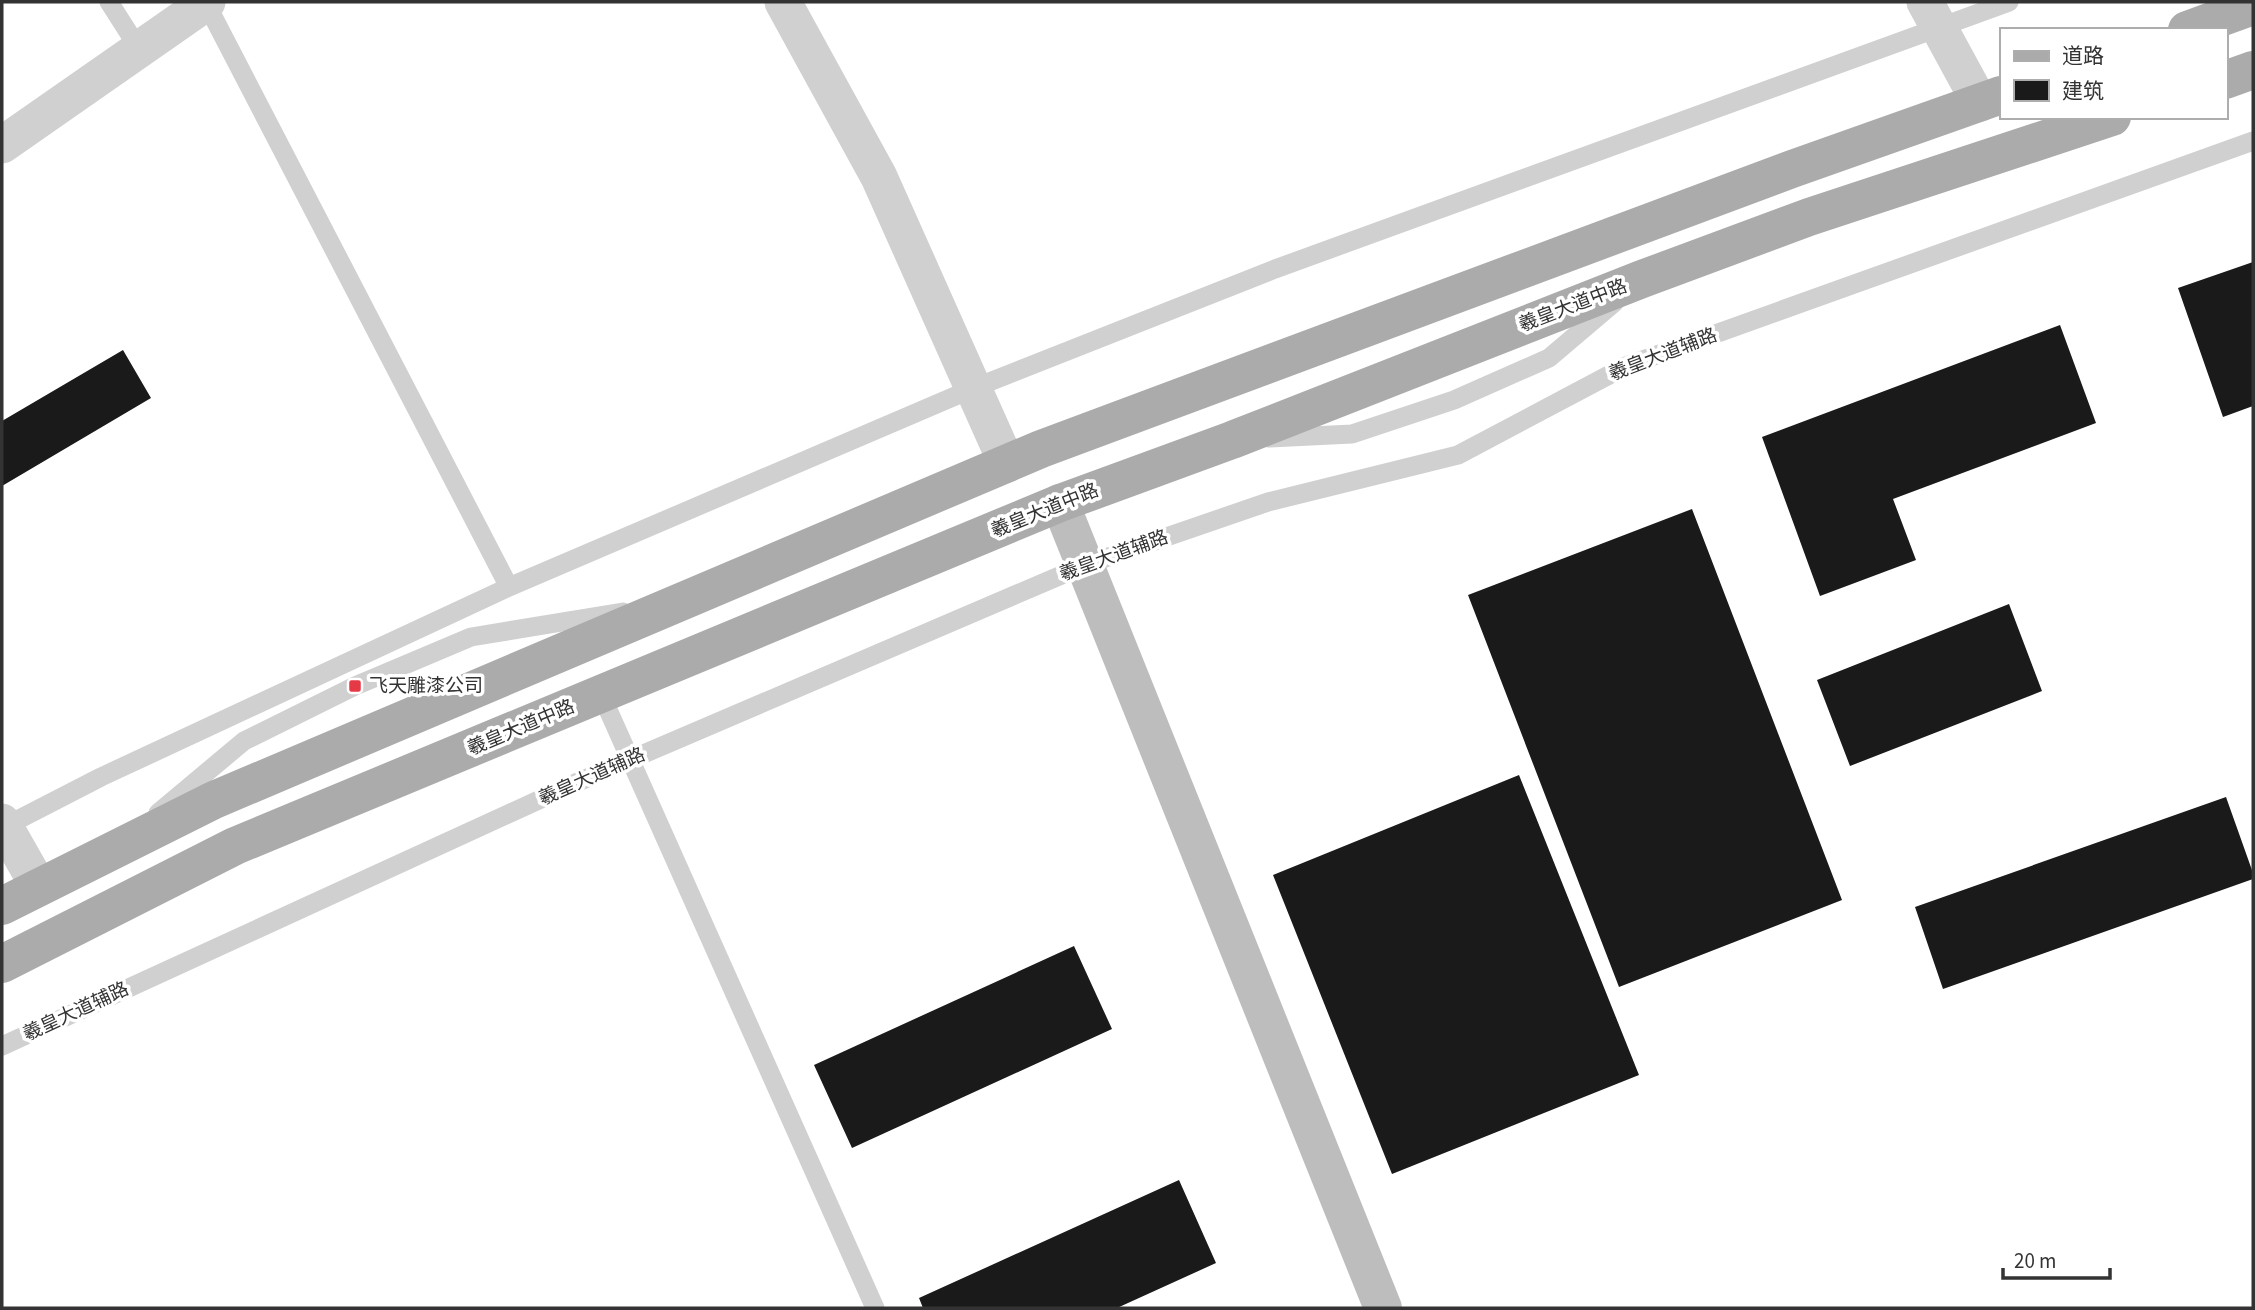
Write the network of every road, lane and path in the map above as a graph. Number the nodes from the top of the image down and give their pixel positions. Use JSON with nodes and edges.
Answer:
{"nodes":[{"id":1,"x":109,"y":2,"type":"edge"},
{"id":2,"x":206,"y":2,"type":"edge"},
{"id":3,"x":783,"y":2,"type":"edge"},
{"id":4,"x":2009,"y":2,"type":"edge"},
{"id":5,"x":2253,"y":6,"type":"edge"},
{"id":6,"x":1932,"y":14,"type":"edge"},
{"id":7,"x":2192,"y":28,"type":"edge"},
{"id":8,"x":139,"y":50,"type":"junction"},
{"id":9,"x":2253,"y":71,"type":"edge"},
{"id":10,"x":2227,"y":79,"type":"edge"},
{"id":11,"x":1991,"y":99,"type":"edge"},
{"id":12,"x":2106,"y":119,"type":"edge"},
{"id":13,"x":2253,"y":141,"type":"edge"},
{"id":14,"x":2,"y":145,"type":"edge"},
{"id":15,"x":974,"y":388,"type":"junction"},
{"id":16,"x":1007,"y":464,"type":"junction"},
{"id":17,"x":1060,"y":503,"type":"junction"},
{"id":18,"x":1085,"y":565,"type":"junction"},
{"id":19,"x":509,"y":587,"type":"junction"},
{"id":20,"x":601,"y":694,"type":"junction"},
{"id":21,"x":630,"y":760,"type":"junction"},
{"id":22,"x":3,"y":826,"type":"edge"},
{"id":23,"x":39,"y":887,"type":"junction"},
{"id":24,"x":2,"y":906,"type":"edge"},
{"id":25,"x":2,"y":964,"type":"edge"},
{"id":26,"x":2,"y":1046,"type":"edge"},
{"id":27,"x":875,"y":1308,"type":"edge"},
{"id":28,"x":1383,"y":1308,"type":"edge"}],
"edges":[{"from":1,"to":8,"type":"lane"},
{"from":2,"to":8,"type":"street"},
{"from":2,"to":19,"type":"lane"},
{"from":3,"to":15,"type":"street"},
{"from":4,"to":6,"type":"lane"},
{"from":5,"to":7,"type":"main road"},
{"from":6,"to":11,"type":"street"},
{"from":6,"to":15,"type":"lane"},
{"from":8,"to":14,"type":"street"},
{"from":9,"to":10,"type":"main road"},
{"from":11,"to":16,"type":"main road"},
{"from":12,"to":17,"type":"main road","name":"羲皇大道中路"},
{"from":13,"to":18,"type":"lane","name":"羲皇大道辅路"},
{"from":15,"to":16,"type":"street"},
{"from":15,"to":19,"type":"lane"},
{"from":16,"to":23,"type":"main road"},
{"from":17,"to":18,"type":"street"},
{"from":17,"to":20,"type":"main road","name":"羲皇大道中路"},
{"from":18,"to":21,"type":"lane","name":"羲皇大道辅路"},
{"from":18,"to":28,"type":"street"},
{"from":19,"to":22,"type":"lane"},
{"from":20,"to":21,"type":"lane"},
{"from":20,"to":25,"type":"main road","name":"羲皇大道中路"},
{"from":21,"to":26,"type":"lane","name":"羲皇大道辅路"},
{"from":21,"to":27,"type":"lane"},
{"from":22,"to":23,"type":"street"},
{"from":23,"to":24,"type":"main road"}]}
